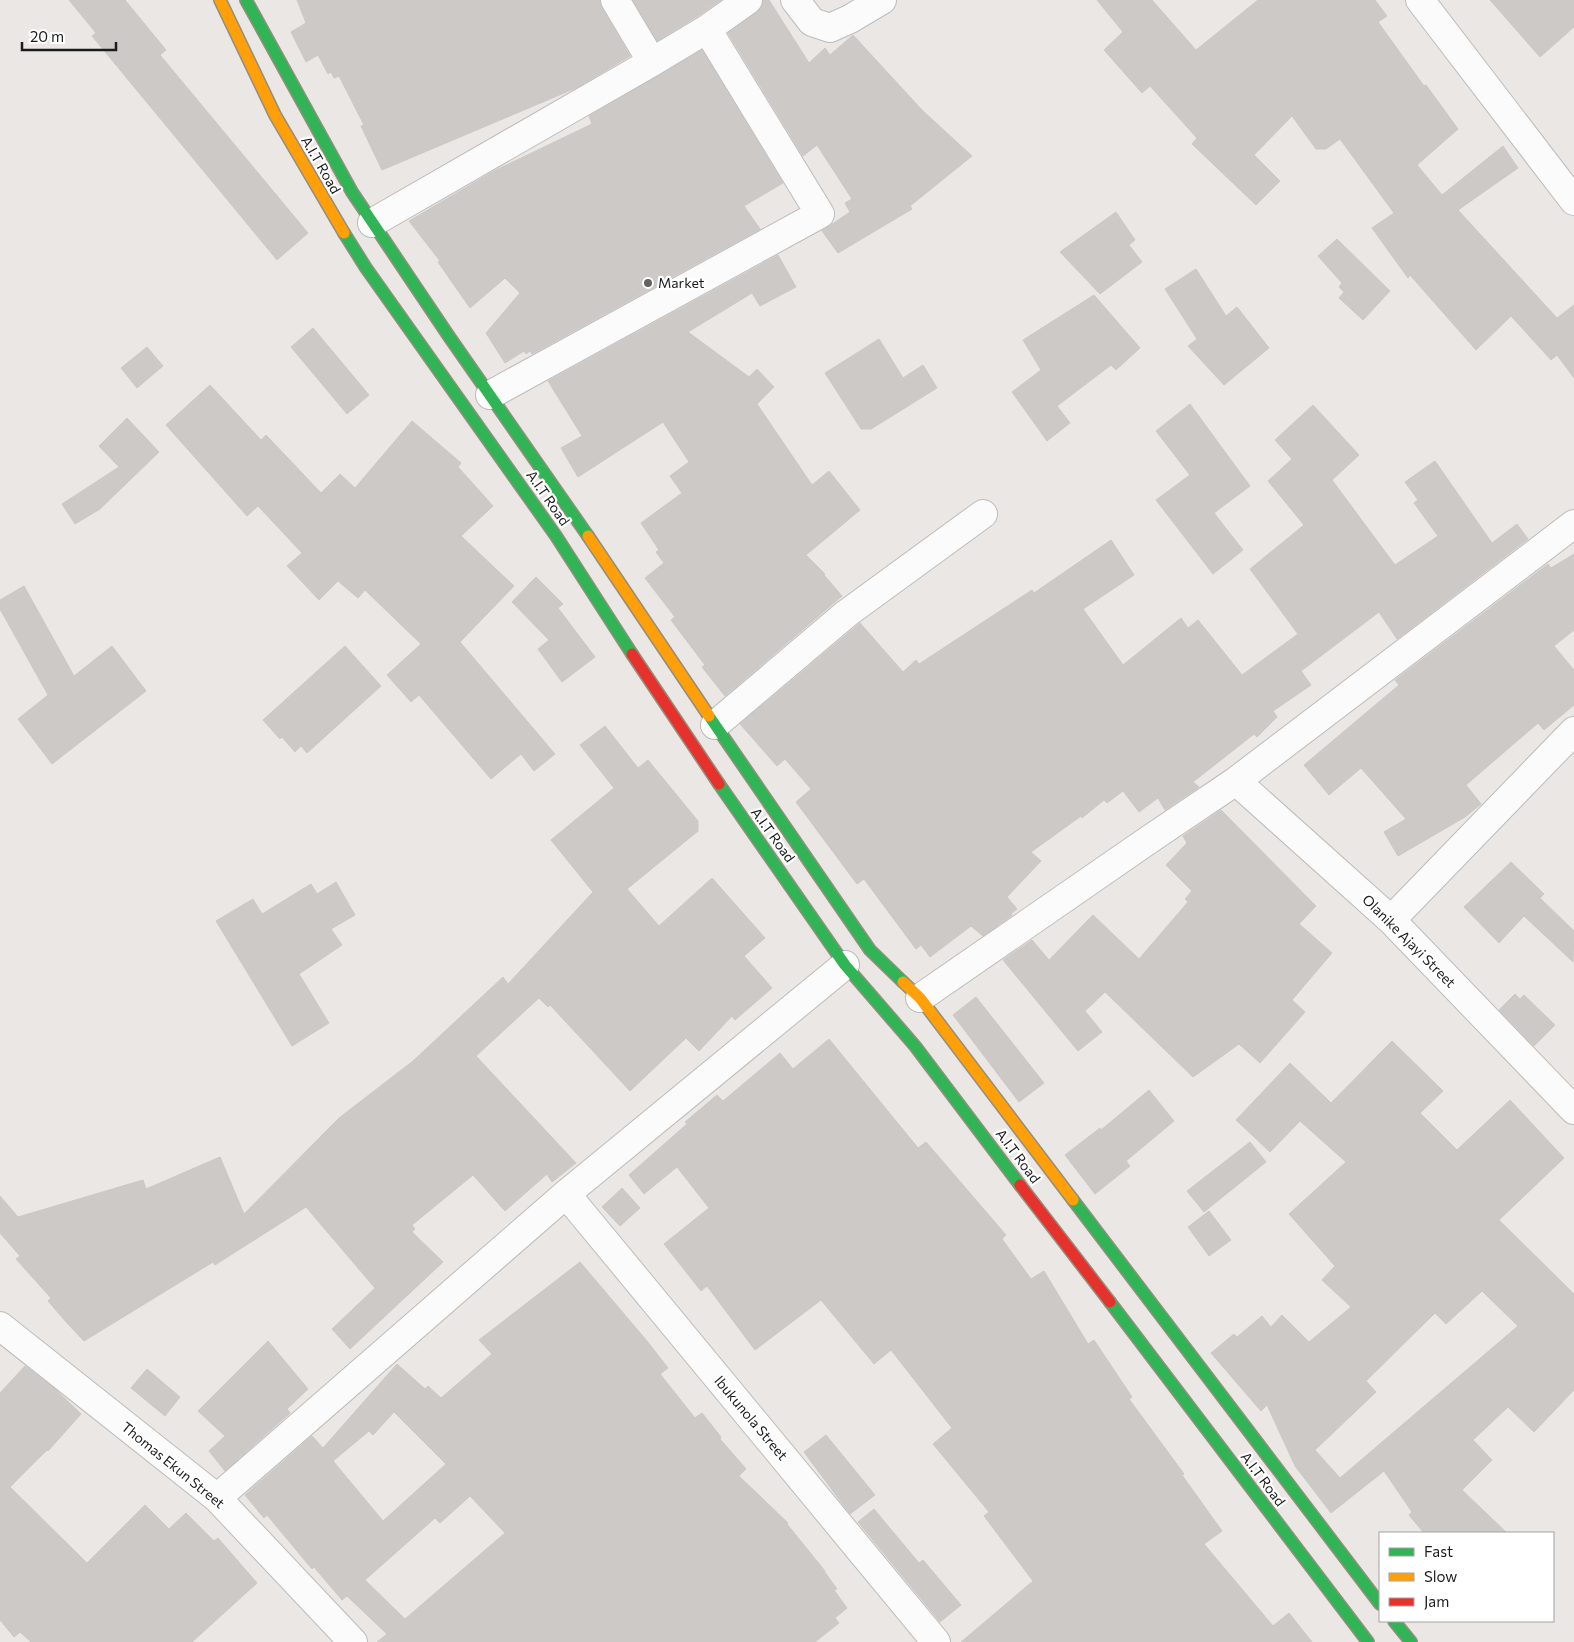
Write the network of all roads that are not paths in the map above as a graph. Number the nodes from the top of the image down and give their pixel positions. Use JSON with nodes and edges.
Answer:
{"nodes":[{"id":1,"x":220,"y":0,"type":"edge"},
{"id":2,"x":615,"y":0,"type":"edge"},
{"id":3,"x":748,"y":0,"type":"edge"},
{"id":4,"x":795,"y":0,"type":"edge"},
{"id":5,"x":882,"y":0,"type":"edge"},
{"id":6,"x":1420,"y":0,"type":"edge"},
{"id":7,"x":251,"y":1,"type":"edge"},
{"id":8,"x":707,"y":29,"type":"junction"},
{"id":9,"x":652,"y":62,"type":"junction"},
{"id":10,"x":1574,"y":200,"type":"edge"},
{"id":11,"x":372,"y":223,"type":"junction"},
{"id":12,"x":490,"y":395,"type":"junction"},
{"id":13,"x":983,"y":514,"type":"dead end"},
{"id":14,"x":1574,"y":524,"type":"edge"},
{"id":15,"x":715,"y":725,"type":"junction"},
{"id":16,"x":1574,"y":731,"type":"edge"},
{"id":17,"x":1236,"y":781,"type":"junction"},
{"id":18,"x":774,"y":836,"type":"junction"},
{"id":19,"x":1392,"y":920,"type":"junction"},
{"id":20,"x":845,"y":965,"type":"junction"},
{"id":21,"x":920,"y":998,"type":"junction"},
{"id":22,"x":1574,"y":1110,"type":"edge"},
{"id":23,"x":566,"y":1194,"type":"junction"},
{"id":24,"x":0,"y":1326,"type":"edge"},
{"id":25,"x":217,"y":1498,"type":"junction"},
{"id":26,"x":1379,"y":1603,"type":"edge"},
{"id":27,"x":1395,"y":1622,"type":"edge"},
{"id":28,"x":353,"y":1642,"type":"edge"},
{"id":29,"x":936,"y":1642,"type":"edge"},
{"id":30,"x":1368,"y":1642,"type":"edge"},
{"id":31,"x":1411,"y":1642,"type":"edge"}],
"edges":[{"from":1,"to":18,"type":"street","name":"A.I.T Road"},
{"from":2,"to":9,"type":"street"},
{"from":3,"to":8,"type":"street"},
{"from":4,"to":5,"type":"street"},
{"from":6,"to":10,"type":"street"},
{"from":7,"to":11,"type":"street","name":"A.I.T Road"},
{"from":8,"to":9,"type":"street"},
{"from":8,"to":12,"type":"street"},
{"from":9,"to":11,"type":"street"},
{"from":11,"to":12,"type":"street","name":"A.I.T Road"},
{"from":12,"to":15,"type":"street","name":"A.I.T Road"},
{"from":13,"to":15,"type":"street"},
{"from":14,"to":17,"type":"street"},
{"from":15,"to":18,"type":"street","name":"A.I.T Road"},
{"from":16,"to":19,"type":"street"},
{"from":17,"to":19,"type":"street","name":"Olanike Ajayi Street"},
{"from":17,"to":21,"type":"street"},
{"from":18,"to":20,"type":"street","name":"A.I.T Road"},
{"from":18,"to":21,"type":"street","name":"A.I.T Road"},
{"from":19,"to":22,"type":"street","name":"Olanike Ajayi Street"},
{"from":20,"to":23,"type":"street"},
{"from":20,"to":30,"type":"street","name":"A.I.T Road"},
{"from":21,"to":26,"type":"street","name":"A.I.T Road"},
{"from":23,"to":25,"type":"street"},
{"from":23,"to":29,"type":"street","name":"Ibukunola Street"},
{"from":24,"to":25,"type":"street","name":"Thomas Ekun Street"},
{"from":25,"to":28,"type":"street","name":"Thomas Ekun Street"},
{"from":27,"to":31,"type":"street"}]}
